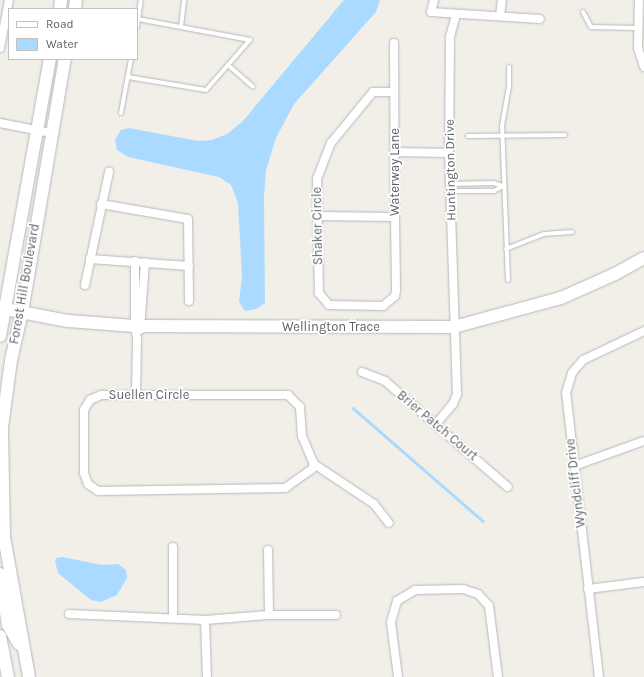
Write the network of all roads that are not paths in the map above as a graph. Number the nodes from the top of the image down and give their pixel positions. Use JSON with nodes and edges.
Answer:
{"nodes":[{"id":1,"x":9,"y":0,"type":"edge"},
{"id":2,"x":141,"y":0,"type":"edge"},
{"id":3,"x":184,"y":0,"type":"edge"},
{"id":4,"x":434,"y":0,"type":"edge"},
{"id":5,"x":502,"y":0,"type":"edge"},
{"id":6,"x":639,"y":0,"type":"edge"},
{"id":7,"x":583,"y":12,"type":"dead end"},
{"id":8,"x":456,"y":14,"type":"junction"},
{"id":9,"x":500,"y":16,"type":"junction"},
{"id":10,"x":138,"y":19,"type":"joint"},
{"id":11,"x":540,"y":19,"type":"dead end"},
{"id":12,"x":181,"y":26,"type":"junction"},
{"id":13,"x":639,"y":28,"type":"junction"},
{"id":14,"x":394,"y":43,"type":"dead end"},
{"id":15,"x":0,"y":48,"type":"edge"},
{"id":16,"x":50,"y":60,"type":"edge"},
{"id":17,"x":65,"y":60,"type":"edge"},
{"id":18,"x":131,"y":60,"type":"edge"},
{"id":19,"x":228,"y":65,"type":"junction"},
{"id":20,"x":509,"y":67,"type":"dead end"},
{"id":21,"x":644,"y":68,"type":"edge"},
{"id":22,"x":128,"y":77,"type":"junction"},
{"id":23,"x":253,"y":87,"type":"dead end"},
{"id":24,"x":394,"y":92,"type":"junction"},
{"id":25,"x":121,"y":113,"type":"dead end"},
{"id":26,"x":0,"y":123,"type":"edge"},
{"id":27,"x":38,"y":130,"type":"junction"},
{"id":28,"x":51,"y":133,"type":"junction"},
{"id":29,"x":565,"y":135,"type":"dead end"},
{"id":30,"x":468,"y":136,"type":"dead end"},
{"id":31,"x":502,"y":136,"type":"junction"},
{"id":32,"x":395,"y":152,"type":"junction"},
{"id":33,"x":449,"y":153,"type":"junction"},
{"id":34,"x":109,"y":172,"type":"dead end"},
{"id":35,"x":503,"y":186,"type":"junction"},
{"id":36,"x":450,"y":187,"type":"junction"},
{"id":37,"x":101,"y":204,"type":"junction"},
{"id":38,"x":318,"y":216,"type":"junction"},
{"id":39,"x":395,"y":217,"type":"junction"},
{"id":40,"x":572,"y":232,"type":"dead end"},
{"id":41,"x":506,"y":249,"type":"junction"},
{"id":42,"x":644,"y":258,"type":"edge"},
{"id":43,"x":90,"y":259,"type":"junction"},
{"id":44,"x":135,"y":261,"type":"junction"},
{"id":45,"x":145,"y":262,"type":"junction"},
{"id":46,"x":189,"y":266,"type":"junction"},
{"id":47,"x":508,"y":280,"type":"dead end"},
{"id":48,"x":85,"y":285,"type":"dead end"},
{"id":49,"x":392,"y":300,"type":"joint"},
{"id":50,"x":189,"y":301,"type":"dead end"},
{"id":51,"x":3,"y":308,"type":"edge"},
{"id":52,"x":22,"y":312,"type":"junction"},
{"id":53,"x":138,"y":326,"type":"junction"},
{"id":54,"x":454,"y":327,"type":"junction"},
{"id":55,"x":644,"y":331,"type":"edge"},
{"id":56,"x":0,"y":336,"type":"edge"},
{"id":57,"x":362,"y":372,"type":"dead end"},
{"id":58,"x":136,"y":395,"type":"junction"},
{"id":59,"x":436,"y":424,"type":"junction"},
{"id":60,"x":644,"y":441,"type":"edge"},
{"id":61,"x":314,"y":464,"type":"junction"},
{"id":62,"x":574,"y":466,"type":"junction"},
{"id":63,"x":508,"y":487,"type":"dead end"},
{"id":64,"x":389,"y":523,"type":"dead end"},
{"id":65,"x":173,"y":547,"type":"dead end"},
{"id":66,"x":268,"y":550,"type":"dead end"},
{"id":67,"x":0,"y":574,"type":"edge"},
{"id":68,"x":644,"y":582,"type":"edge"},
{"id":69,"x":588,"y":589,"type":"junction"},
{"id":70,"x":69,"y":614,"type":"dead end"},
{"id":71,"x":269,"y":615,"type":"junction"},
{"id":72,"x":336,"y":615,"type":"dead end"},
{"id":73,"x":173,"y":618,"type":"junction"},
{"id":74,"x":205,"y":620,"type":"junction"},
{"id":75,"x":0,"y":636,"type":"edge"},
{"id":76,"x":22,"y":646,"type":"junction"},
{"id":77,"x":8,"y":677,"type":"edge"},
{"id":78,"x":29,"y":677,"type":"edge"},
{"id":79,"x":207,"y":677,"type":"edge"},
{"id":80,"x":398,"y":677,"type":"edge"},
{"id":81,"x":498,"y":677,"type":"edge"},
{"id":82,"x":599,"y":677,"type":"edge"}],
"edges":[{"from":1,"to":15,"type":"street"},
{"from":2,"to":10,"type":"lane"},
{"from":3,"to":12,"type":"lane"},
{"from":4,"to":8,"type":"street"},
{"from":5,"to":9,"type":"street"},
{"from":6,"to":13,"type":"street"},
{"from":7,"to":13,"type":"lane"},
{"from":8,"to":9,"type":"street"},
{"from":8,"to":33,"type":"street","name":"Huntington Drive"},
{"from":9,"to":11,"type":"street"},
{"from":10,"to":12,"type":"lane"},
{"from":12,"to":19,"type":"lane"},
{"from":13,"to":21,"type":"street"},
{"from":14,"to":24,"type":"street","name":"Waterway Lane"},
{"from":16,"to":27,"type":"main road","name":"Forest Hill Boulevard"},
{"from":17,"to":28,"type":"main road","name":"Forest Hill Boulevard"},
{"from":18,"to":22,"type":"lane"},
{"from":19,"to":22,"type":"lane"},
{"from":19,"to":23,"type":"lane"},
{"from":20,"to":31,"type":"lane"},
{"from":22,"to":25,"type":"lane"},
{"from":24,"to":32,"type":"street","name":"Waterway Lane"},
{"from":24,"to":38,"type":"street","name":"Shaker Circle"},
{"from":26,"to":27,"type":"street"},
{"from":27,"to":28,"type":"street"},
{"from":27,"to":51,"type":"main road","name":"Forest Hill Boulevard"},
{"from":28,"to":52,"type":"main road","name":"Forest Hill Boulevard"},
{"from":29,"to":31,"type":"lane"},
{"from":30,"to":31,"type":"lane"},
{"from":31,"to":35,"type":"lane"},
{"from":32,"to":33,"type":"street"},
{"from":32,"to":39,"type":"street","name":"Waterway Lane"},
{"from":33,"to":36,"type":"street","name":"Huntington Drive"},
{"from":34,"to":37,"type":"street"},
{"from":35,"to":36,"type":"lane"},
{"from":35,"to":36,"type":"lane"},
{"from":35,"to":41,"type":"lane"},
{"from":36,"to":54,"type":"street","name":"Huntington Drive"},
{"from":37,"to":43,"type":"street"},
{"from":37,"to":46,"type":"street"},
{"from":38,"to":39,"type":"street"},
{"from":38,"to":49,"type":"street","name":"Shaker Circle"},
{"from":39,"to":49,"type":"street","name":"Waterway Lane"},
{"from":40,"to":41,"type":"lane"},
{"from":41,"to":47,"type":"lane"},
{"from":42,"to":54,"type":"main road","name":"Wellington Trace"},
{"from":43,"to":44,"type":"street"},
{"from":43,"to":48,"type":"street"},
{"from":44,"to":45,"type":"street"},
{"from":44,"to":53,"type":"street"},
{"from":45,"to":46,"type":"street"},
{"from":45,"to":53,"type":"street"},
{"from":46,"to":50,"type":"street"},
{"from":51,"to":52,"type":"main road","name":"Wellington Trace"},
{"from":51,"to":56,"type":"main road","name":"Forest Hill Boulevard"},
{"from":52,"to":53,"type":"main road","name":"Wellington Trace"},
{"from":52,"to":76,"type":"main road","name":"Forest Hill Boulevard"},
{"from":53,"to":54,"type":"main road","name":"Wellington Trace"},
{"from":53,"to":58,"type":"street"},
{"from":54,"to":59,"type":"street","name":"Huntington Drive"},
{"from":55,"to":62,"type":"street","name":"Wyndcliff Drive"},
{"from":57,"to":59,"type":"street","name":"Brier Patch Court"},
{"from":58,"to":61,"type":"street","name":"Suellen Circle"},
{"from":58,"to":61,"type":"street","name":"Suellen Circle"},
{"from":59,"to":63,"type":"street","name":"Brier Patch Court"},
{"from":60,"to":62,"type":"street"},
{"from":61,"to":64,"type":"street"},
{"from":62,"to":69,"type":"street","name":"Wyndcliff Drive"},
{"from":65,"to":73,"type":"street"},
{"from":66,"to":71,"type":"street"},
{"from":67,"to":76,"type":"main road"},
{"from":68,"to":69,"type":"street"},
{"from":69,"to":82,"type":"street","name":"Wyndcliff Drive"},
{"from":70,"to":73,"type":"street"},
{"from":71,"to":72,"type":"street"},
{"from":71,"to":74,"type":"street"},
{"from":73,"to":74,"type":"street"},
{"from":74,"to":79,"type":"street"},
{"from":75,"to":77,"type":"main road"},
{"from":76,"to":78,"type":"main road","name":"Forest Hill Boulevard"},
{"from":80,"to":81,"type":"street"}]}
